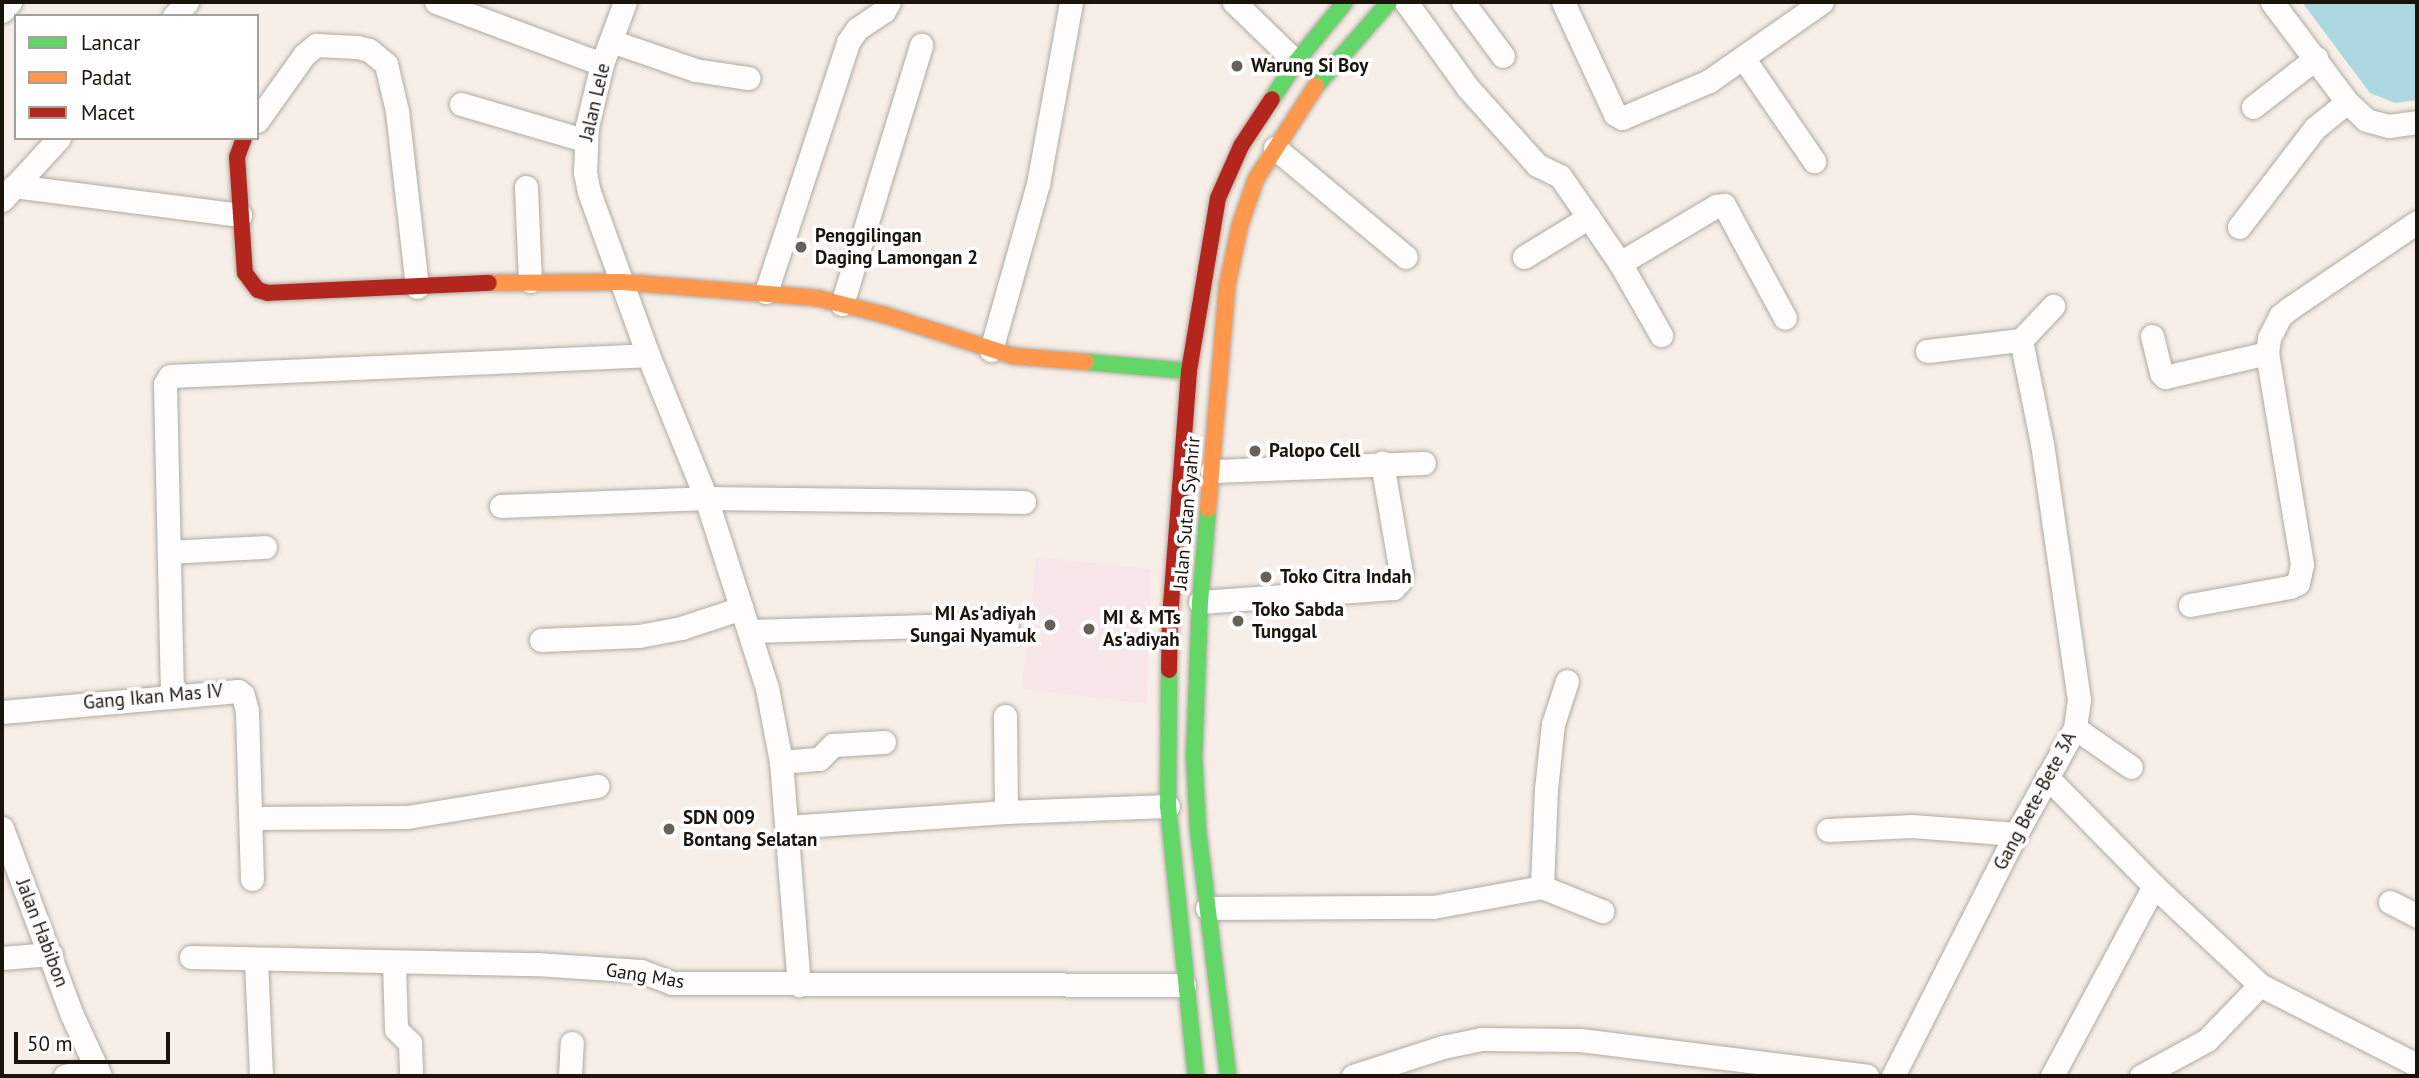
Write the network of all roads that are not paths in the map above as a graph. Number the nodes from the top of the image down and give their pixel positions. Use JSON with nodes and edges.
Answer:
{"nodes":[{"id":1,"x":10,"y":2,"type":"edge"},
{"id":2,"x":436,"y":2,"type":"edge"},
{"id":3,"x":625,"y":2,"type":"edge"},
{"id":4,"x":889,"y":2,"type":"edge"},
{"id":5,"x":1071,"y":2,"type":"edge"},
{"id":6,"x":1234,"y":2,"type":"edge"},
{"id":7,"x":1345,"y":2,"type":"edge"},
{"id":8,"x":1389,"y":2,"type":"edge"},
{"id":9,"x":1406,"y":2,"type":"edge"},
{"id":10,"x":1463,"y":2,"type":"edge"},
{"id":11,"x":1563,"y":2,"type":"edge"},
{"id":12,"x":1822,"y":2,"type":"edge"},
{"id":13,"x":2272,"y":2,"type":"edge"},
{"id":14,"x":2,"y":11,"type":"edge"},
{"id":15,"x":611,"y":41,"type":"junction"},
{"id":16,"x":921,"y":45,"type":"dead end"},
{"id":17,"x":1503,"y":56,"type":"dead end"},
{"id":18,"x":2316,"y":58,"type":"junction"},
{"id":19,"x":1744,"y":59,"type":"junction"},
{"id":20,"x":1296,"y":62,"type":"junction"},
{"id":21,"x":602,"y":64,"type":"junction"},
{"id":22,"x":748,"y":78,"type":"dead end"},
{"id":23,"x":2347,"y":102,"type":"junction"},
{"id":24,"x":461,"y":104,"type":"dead end"},
{"id":25,"x":2253,"y":107,"type":"dead end"},
{"id":26,"x":259,"y":118,"type":"edge"},
{"id":27,"x":2417,"y":122,"type":"edge"},
{"id":28,"x":57,"y":140,"type":"edge"},
{"id":29,"x":243,"y":140,"type":"edge"},
{"id":30,"x":584,"y":140,"type":"junction"},
{"id":31,"x":1275,"y":148,"type":"junction"},
{"id":32,"x":1815,"y":160,"type":"dead end"},
{"id":33,"x":526,"y":187,"type":"dead end"},
{"id":34,"x":8,"y":193,"type":"edge"},
{"id":35,"x":240,"y":215,"type":"junction"},
{"id":36,"x":1589,"y":217,"type":"junction"},
{"id":37,"x":2417,"y":222,"type":"edge"},
{"id":38,"x":2239,"y":227,"type":"dead end"},
{"id":39,"x":1406,"y":257,"type":"dead end"},
{"id":40,"x":1524,"y":257,"type":"dead end"},
{"id":41,"x":1620,"y":264,"type":"junction"},
{"id":42,"x":530,"y":281,"type":"junction"},
{"id":43,"x":622,"y":282,"type":"junction"},
{"id":44,"x":417,"y":287,"type":"junction"},
{"id":45,"x":766,"y":292,"type":"junction"},
{"id":46,"x":842,"y":304,"type":"junction"},
{"id":47,"x":2053,"y":306,"type":"dead end"},
{"id":48,"x":1784,"y":317,"type":"dead end"},
{"id":49,"x":1661,"y":335,"type":"dead end"},
{"id":50,"x":2152,"y":336,"type":"dead end"},
{"id":51,"x":2021,"y":340,"type":"junction"},
{"id":52,"x":991,"y":350,"type":"junction"},
{"id":53,"x":1927,"y":351,"type":"dead end"},
{"id":54,"x":2267,"y":353,"type":"junction"},
{"id":55,"x":648,"y":355,"type":"junction"},
{"id":56,"x":1189,"y":371,"type":"junction"},
{"id":57,"x":1382,"y":463,"type":"junction"},
{"id":58,"x":1424,"y":463,"type":"dead end"},
{"id":59,"x":1212,"y":471,"type":"junction"},
{"id":60,"x":706,"y":498,"type":"junction"},
{"id":61,"x":1024,"y":502,"type":"dead end"},
{"id":62,"x":501,"y":506,"type":"dead end"},
{"id":63,"x":265,"y":547,"type":"dead end"},
{"id":64,"x":169,"y":552,"type":"junction"},
{"id":65,"x":1171,"y":600,"type":"junction"},
{"id":66,"x":1200,"y":601,"type":"junction"},
{"id":67,"x":2190,"y":605,"type":"dead end"},
{"id":68,"x":742,"y":608,"type":"junction"},
{"id":69,"x":1007,"y":624,"type":"dead end"},
{"id":70,"x":750,"y":631,"type":"junction"},
{"id":71,"x":541,"y":639,"type":"dead end"},
{"id":72,"x":1567,"y":681,"type":"dead end"},
{"id":73,"x":172,"y":694,"type":"junction"},
{"id":74,"x":2,"y":712,"type":"edge"},
{"id":75,"x":1005,"y":716,"type":"dead end"},
{"id":76,"x":2075,"y":728,"type":"junction"},
{"id":77,"x":884,"y":742,"type":"dead end"},
{"id":78,"x":781,"y":762,"type":"junction"},
{"id":79,"x":2131,"y":767,"type":"dead end"},
{"id":80,"x":2047,"y":777,"type":"junction"},
{"id":81,"x":597,"y":786,"type":"dead end"},
{"id":82,"x":1168,"y":806,"type":"junction"},
{"id":83,"x":1006,"y":812,"type":"junction"},
{"id":84,"x":251,"y":818,"type":"junction"},
{"id":85,"x":787,"y":827,"type":"junction"},
{"id":86,"x":2,"y":828,"type":"edge"},
{"id":87,"x":1828,"y":830,"type":"dead end"},
{"id":88,"x":2015,"y":834,"type":"junction"},
{"id":89,"x":252,"y":879,"type":"dead end"},
{"id":90,"x":2154,"y":886,"type":"junction"},
{"id":91,"x":1542,"y":887,"type":"junction"},
{"id":92,"x":2390,"y":902,"type":"dead end"},
{"id":93,"x":1207,"y":908,"type":"junction"},
{"id":94,"x":1602,"y":911,"type":"dead end"},
{"id":95,"x":2417,"y":916,"type":"edge"},
{"id":96,"x":51,"y":954,"type":"junction"},
{"id":97,"x":191,"y":957,"type":"dead end"},
{"id":98,"x":2,"y":958,"type":"edge"},
{"id":99,"x":256,"y":960,"type":"junction"},
{"id":100,"x":394,"y":962,"type":"junction"},
{"id":101,"x":799,"y":985,"type":"junction"},
{"id":102,"x":1184,"y":985,"type":"junction"},
{"id":103,"x":2260,"y":985,"type":"junction"},
{"id":104,"x":572,"y":1043,"type":"dead end"},
{"id":105,"x":2417,"y":1065,"type":"edge"},
{"id":106,"x":97,"y":1073,"type":"edge"},
{"id":107,"x":65,"y":1076,"type":"edge"},
{"id":108,"x":261,"y":1076,"type":"edge"},
{"id":109,"x":411,"y":1076,"type":"edge"},
{"id":110,"x":570,"y":1076,"type":"edge"},
{"id":111,"x":1196,"y":1076,"type":"edge"},
{"id":112,"x":1228,"y":1076,"type":"edge"},
{"id":113,"x":1353,"y":1076,"type":"edge"},
{"id":114,"x":1867,"y":1076,"type":"edge"},
{"id":115,"x":1893,"y":1076,"type":"edge"},
{"id":116,"x":2052,"y":1076,"type":"edge"},
{"id":117,"x":2141,"y":1076,"type":"edge"}],
"edges":[{"from":1,"to":14,"type":"street"},
{"from":2,"to":21,"type":"street"},
{"from":3,"to":15,"type":"street","name":"Jalan Lele"},
{"from":4,"to":45,"type":"street"},
{"from":5,"to":52,"type":"street"},
{"from":6,"to":20,"type":"street"},
{"from":7,"to":20,"type":"street","name":"Jalan Sutan Syahrir"},
{"from":8,"to":31,"type":"street","name":"Jalan Sutan Syahrir"},
{"from":9,"to":36,"type":"street"},
{"from":10,"to":17,"type":"street"},
{"from":11,"to":19,"type":"street"},
{"from":12,"to":19,"type":"street"},
{"from":13,"to":18,"type":"street"},
{"from":15,"to":21,"type":"street","name":"Jalan Lele"},
{"from":15,"to":22,"type":"street"},
{"from":16,"to":46,"type":"street"},
{"from":18,"to":23,"type":"street"},
{"from":18,"to":25,"type":"street"},
{"from":19,"to":32,"type":"street"},
{"from":20,"to":56,"type":"street","name":"Jalan Sutan Syahrir"},
{"from":21,"to":30,"type":"street","name":"Jalan Lele"},
{"from":23,"to":27,"type":"street"},
{"from":23,"to":38,"type":"street"},
{"from":24,"to":30,"type":"street"},
{"from":26,"to":44,"type":"street"},
{"from":28,"to":34,"type":"street"},
{"from":29,"to":35,"type":"street"},
{"from":30,"to":43,"type":"street","name":"Jalan Lele"},
{"from":31,"to":39,"type":"street"},
{"from":31,"to":59,"type":"street","name":"Jalan Sutan Syahrir"},
{"from":33,"to":42,"type":"street"},
{"from":34,"to":35,"type":"street"},
{"from":35,"to":44,"type":"street"},
{"from":36,"to":40,"type":"street"},
{"from":36,"to":41,"type":"street"},
{"from":37,"to":54,"type":"street"},
{"from":41,"to":48,"type":"street"},
{"from":41,"to":49,"type":"street"},
{"from":42,"to":43,"type":"street"},
{"from":42,"to":44,"type":"street"},
{"from":43,"to":45,"type":"street"},
{"from":43,"to":55,"type":"street","name":"Jalan Lele"},
{"from":45,"to":46,"type":"street"},
{"from":46,"to":52,"type":"street"},
{"from":47,"to":51,"type":"street"},
{"from":50,"to":54,"type":"street"},
{"from":51,"to":53,"type":"street"},
{"from":51,"to":76,"type":"street","name":"Gang Bete-Bete 3A"},
{"from":52,"to":56,"type":"street"},
{"from":54,"to":67,"type":"street"},
{"from":55,"to":60,"type":"street","name":"Jalan Lele"},
{"from":55,"to":64,"type":"street"},
{"from":56,"to":65,"type":"street","name":"Jalan Sutan Syahrir"},
{"from":57,"to":58,"type":"street"},
{"from":57,"to":59,"type":"street"},
{"from":57,"to":66,"type":"street"},
{"from":59,"to":66,"type":"street","name":"Jalan Sutan Syahrir"},
{"from":60,"to":61,"type":"street"},
{"from":60,"to":62,"type":"street"},
{"from":60,"to":68,"type":"street","name":"Jalan Lele"},
{"from":63,"to":64,"type":"street"},
{"from":64,"to":73,"type":"street"},
{"from":65,"to":66,"type":"street"},
{"from":65,"to":82,"type":"street","name":"Jalan Sutan Syahrir"},
{"from":66,"to":93,"type":"street","name":"Jalan Sutan Syahrir"},
{"from":68,"to":70,"type":"street","name":"Jalan Lele"},
{"from":68,"to":71,"type":"street"},
{"from":69,"to":70,"type":"street"},
{"from":70,"to":78,"type":"street","name":"Jalan Lele"},
{"from":72,"to":91,"type":"street"},
{"from":73,"to":74,"type":"street","name":"Gang Ikan Mas IV"},
{"from":73,"to":84,"type":"street","name":"Gang Ikan Mas IV"},
{"from":75,"to":83,"type":"street"},
{"from":76,"to":79,"type":"street"},
{"from":76,"to":80,"type":"street","name":"Gang Bete-Bete 3A"},
{"from":77,"to":78,"type":"street"},
{"from":78,"to":85,"type":"street","name":"Jalan Lele"},
{"from":80,"to":88,"type":"street","name":"Gang Bete-Bete 3A"},
{"from":80,"to":90,"type":"street"},
{"from":81,"to":84,"type":"street"},
{"from":82,"to":83,"type":"street"},
{"from":82,"to":102,"type":"street","name":"Jalan Sutan Syahrir"},
{"from":83,"to":85,"type":"street"},
{"from":84,"to":89,"type":"street","name":"Gang Ikan Mas IV"},
{"from":85,"to":101,"type":"street","name":"Jalan Lele"},
{"from":86,"to":96,"type":"street","name":"Jalan Habibon"},
{"from":87,"to":88,"type":"street"},
{"from":88,"to":115,"type":"street","name":"Gang Bete-Bete 3A"},
{"from":90,"to":103,"type":"street"},
{"from":90,"to":116,"type":"street"},
{"from":91,"to":93,"type":"street"},
{"from":91,"to":94,"type":"street"},
{"from":92,"to":95,"type":"street"},
{"from":93,"to":112,"type":"street","name":"Jalan Sutan Syahrir"},
{"from":96,"to":98,"type":"street"},
{"from":96,"to":106,"type":"street","name":"Jalan Habibon"},
{"from":97,"to":99,"type":"street","name":"Gang Mas"},
{"from":99,"to":100,"type":"street","name":"Gang Mas"},
{"from":99,"to":108,"type":"street"},
{"from":100,"to":101,"type":"street","name":"Gang Mas"},
{"from":100,"to":109,"type":"street"},
{"from":101,"to":102,"type":"street","name":"Gang Mas"},
{"from":102,"to":111,"type":"street","name":"Jalan Sutan Syahrir"},
{"from":103,"to":105,"type":"street"},
{"from":103,"to":117,"type":"street"},
{"from":104,"to":110,"type":"street"},
{"from":106,"to":107,"type":"street"},
{"from":113,"to":114,"type":"street"}]}
